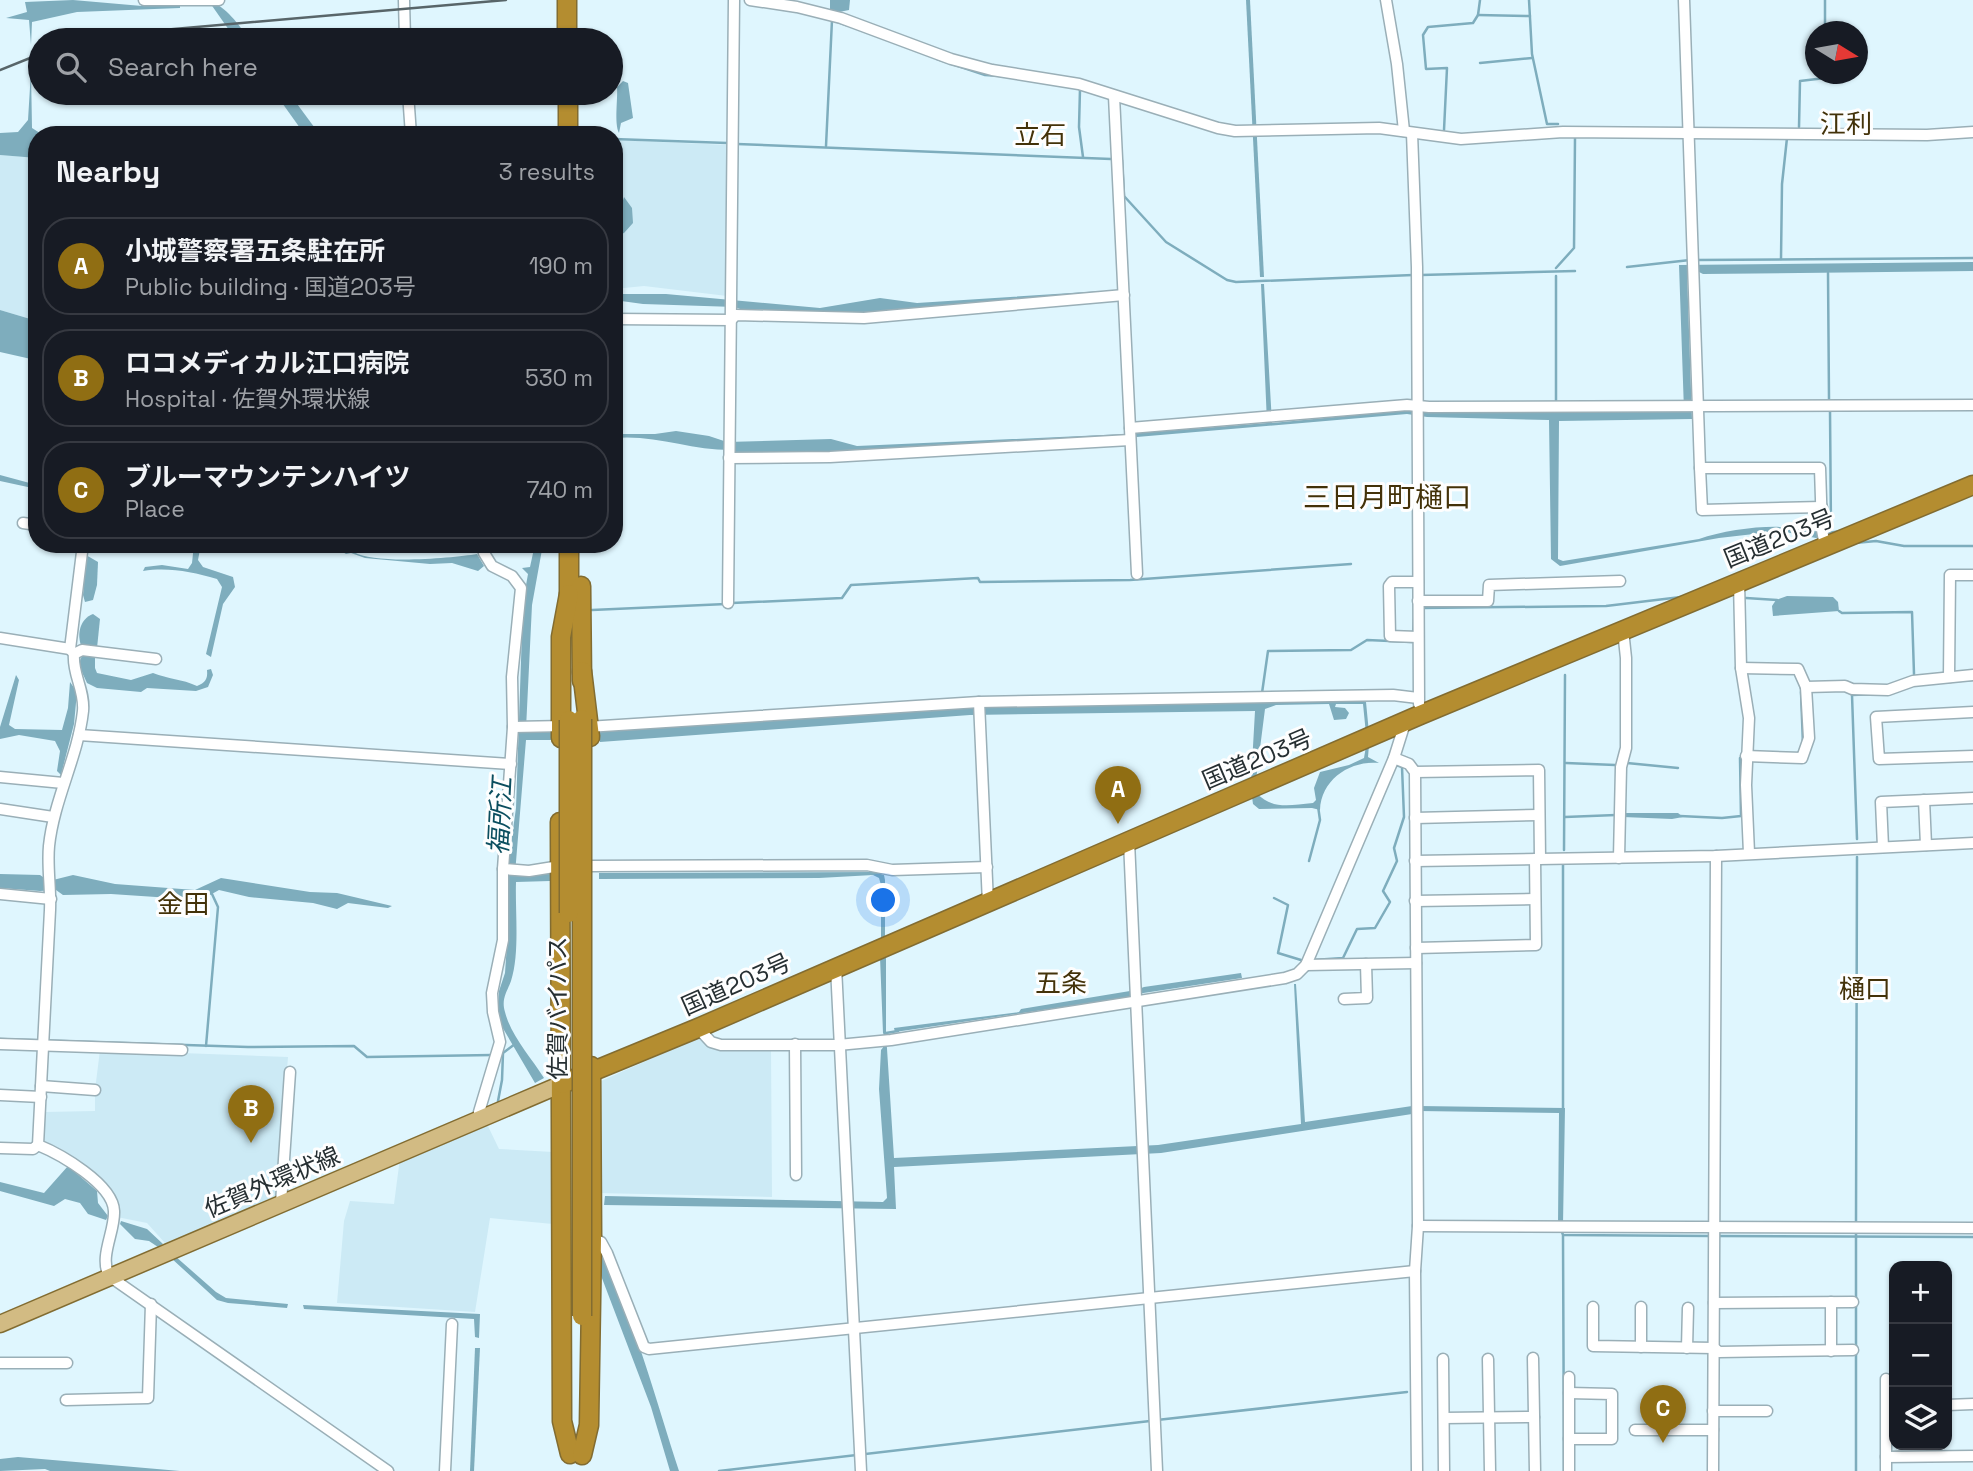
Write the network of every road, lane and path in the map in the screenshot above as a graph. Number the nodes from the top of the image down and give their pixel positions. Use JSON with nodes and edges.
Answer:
{"nodes":[{"id":1,"x":144,"y":0,"type":"edge"},
{"id":2,"x":203,"y":0,"type":"edge"},
{"id":3,"x":219,"y":0,"type":"edge"},
{"id":4,"x":404,"y":0,"type":"edge"},
{"id":5,"x":567,"y":0,"type":"edge"},
{"id":6,"x":579,"y":0,"type":"edge"},
{"id":7,"x":734,"y":0,"type":"edge"},
{"id":8,"x":750,"y":0,"type":"edge"},
{"id":9,"x":1386,"y":0,"type":"edge"},
{"id":10,"x":1684,"y":0,"type":"edge"},
{"id":11,"x":405,"y":28,"type":"edge"},
{"id":12,"x":567,"y":28,"type":"edge"},
{"id":13,"x":579,"y":28,"type":"edge"},
{"id":14,"x":1114,"y":96,"type":"junction"},
{"id":15,"x":409,"y":105,"type":"edge"},
{"id":16,"x":568,"y":105,"type":"edge"},
{"id":17,"x":579,"y":105,"type":"edge"},
{"id":18,"x":410,"y":126,"type":"edge"},
{"id":19,"x":568,"y":126,"type":"edge"},
{"id":20,"x":579,"y":126,"type":"edge"},
{"id":21,"x":1408,"y":132,"type":"junction"},
{"id":22,"x":1973,"y":132,"type":"edge"},
{"id":23,"x":1688,"y":133,"type":"junction"},
{"id":24,"x":1124,"y":295,"type":"junction"},
{"id":25,"x":732,"y":315,"type":"junction"},
{"id":26,"x":623,"y":319,"type":"edge"},
{"id":27,"x":1973,"y":405,"type":"edge"},
{"id":28,"x":1418,"y":406,"type":"junction"},
{"id":29,"x":1698,"y":407,"type":"junction"},
{"id":30,"x":1130,"y":428,"type":"junction"},
{"id":31,"x":1130,"y":440,"type":"junction"},
{"id":32,"x":729,"y":455,"type":"junction"},
{"id":33,"x":1700,"y":468,"type":"junction"},
{"id":34,"x":1973,"y":485,"type":"edge"},
{"id":35,"x":1822,"y":507,"type":"junction"},
{"id":36,"x":23,"y":523,"type":"dead end"},
{"id":37,"x":28,"y":524,"type":"edge"},
{"id":38,"x":1824,"y":538,"type":"junction"},
{"id":39,"x":82,"y":553,"type":"edge"},
{"id":40,"x":484,"y":553,"type":"edge"},
{"id":41,"x":569,"y":553,"type":"edge"},
{"id":42,"x":580,"y":553,"type":"edge"},
{"id":43,"x":1137,"y":574,"type":"dead end"},
{"id":44,"x":1973,"y":575,"type":"edge"},
{"id":45,"x":1619,"y":581,"type":"dead end"},
{"id":46,"x":1418,"y":582,"type":"junction"},
{"id":47,"x":1739,"y":582,"type":"junction"},
{"id":48,"x":1418,"y":601,"type":"junction"},
{"id":49,"x":727,"y":603,"type":"dead end"},
{"id":50,"x":1623,"y":630,"type":"junction"},
{"id":51,"x":1414,"y":637,"type":"junction"},
{"id":52,"x":0,"y":638,"type":"edge"},
{"id":53,"x":72,"y":652,"type":"junction"},
{"id":54,"x":156,"y":659,"type":"dead end"},
{"id":55,"x":1741,"y":668,"type":"junction"},
{"id":56,"x":1973,"y":675,"type":"edge"},
{"id":57,"x":1949,"y":677,"type":"junction"},
{"id":58,"x":1806,"y":687,"type":"junction"},
{"id":59,"x":979,"y":702,"type":"junction"},
{"id":60,"x":1415,"y":712,"type":"junction"},
{"id":61,"x":1973,"y":712,"type":"edge"},
{"id":62,"x":575,"y":723,"type":"junction"},
{"id":63,"x":513,"y":727,"type":"junction"},
{"id":64,"x":79,"y":735,"type":"junction"},
{"id":65,"x":1746,"y":756,"type":"junction"},
{"id":66,"x":1973,"y":756,"type":"edge"},
{"id":67,"x":1394,"y":758,"type":"junction"},
{"id":68,"x":511,"y":764,"type":"junction"},
{"id":69,"x":1415,"y":772,"type":"junction"},
{"id":70,"x":0,"y":777,"type":"edge"},
{"id":71,"x":64,"y":783,"type":"junction"},
{"id":72,"x":1973,"y":798,"type":"edge"},
{"id":73,"x":1924,"y":800,"type":"junction"},
{"id":74,"x":0,"y":809,"type":"edge"},
{"id":75,"x":1539,"y":815,"type":"junction"},
{"id":76,"x":53,"y":817,"type":"junction"},
{"id":77,"x":1415,"y":818,"type":"junction"},
{"id":78,"x":1129,"y":841,"type":"junction"},
{"id":79,"x":1973,"y":843,"type":"edge"},
{"id":80,"x":1926,"y":845,"type":"junction"},
{"id":81,"x":1883,"y":847,"type":"junction"},
{"id":82,"x":1749,"y":853,"type":"junction"},
{"id":83,"x":1716,"y":856,"type":"junction"},
{"id":84,"x":1619,"y":858,"type":"junction"},
{"id":85,"x":1537,"y":859,"type":"junction"},
{"id":86,"x":1415,"y":861,"type":"junction"},
{"id":87,"x":560,"y":866,"type":"junction"},
{"id":88,"x":589,"y":866,"type":"junction"},
{"id":89,"x":987,"y":867,"type":"junction"},
{"id":90,"x":503,"y":869,"type":"junction"},
{"id":91,"x":0,"y":894,"type":"edge"},
{"id":92,"x":50,"y":896,"type":"junction"},
{"id":93,"x":1535,"y":899,"type":"junction"},
{"id":94,"x":1415,"y":901,"type":"junction"},
{"id":95,"x":988,"y":903,"type":"junction"},
{"id":96,"x":1416,"y":948,"type":"junction"},
{"id":97,"x":1416,"y":963,"type":"junction"},
{"id":98,"x":1366,"y":964,"type":"junction"},
{"id":99,"x":1306,"y":965,"type":"junction"},
{"id":100,"x":836,"y":967,"type":"junction"},
{"id":101,"x":1345,"y":999,"type":"dead end"},
{"id":102,"x":1137,"y":1000,"type":"junction"},
{"id":103,"x":698,"y":1028,"type":"junction"},
{"id":104,"x":44,"y":1042,"type":"junction"},
{"id":105,"x":0,"y":1044,"type":"edge"},
{"id":106,"x":795,"y":1044,"type":"junction"},
{"id":107,"x":838,"y":1045,"type":"junction"},
{"id":108,"x":182,"y":1051,"type":"dead end"},
{"id":109,"x":290,"y":1072,"type":"dead end"},
{"id":110,"x":591,"y":1072,"type":"junction"},
{"id":111,"x":562,"y":1084,"type":"junction"},
{"id":112,"x":95,"y":1090,"type":"dead end"},
{"id":113,"x":41,"y":1092,"type":"junction"},
{"id":114,"x":0,"y":1095,"type":"edge"},
{"id":115,"x":481,"y":1118,"type":"junction"},
{"id":116,"x":38,"y":1145,"type":"junction"},
{"id":117,"x":0,"y":1148,"type":"edge"},
{"id":118,"x":796,"y":1175,"type":"dead end"},
{"id":119,"x":281,"y":1203,"type":"junction"},
{"id":120,"x":1418,"y":1226,"type":"junction"},
{"id":121,"x":1714,"y":1228,"type":"junction"},
{"id":122,"x":1973,"y":1228,"type":"edge"},
{"id":123,"x":592,"y":1239,"type":"junction"},
{"id":124,"x":1415,"y":1271,"type":"junction"},
{"id":125,"x":110,"y":1276,"type":"junction"},
{"id":126,"x":1150,"y":1297,"type":"junction"},
{"id":127,"x":1831,"y":1302,"type":"junction"},
{"id":128,"x":1853,"y":1302,"type":"dead end"},
{"id":129,"x":1714,"y":1303,"type":"junction"},
{"id":130,"x":151,"y":1304,"type":"junction"},
{"id":131,"x":1593,"y":1307,"type":"dead end"},
{"id":132,"x":1641,"y":1307,"type":"dead end"},
{"id":133,"x":1688,"y":1308,"type":"dead end"},
{"id":134,"x":0,"y":1324,"type":"edge"},
{"id":135,"x":452,"y":1324,"type":"dead end"},
{"id":136,"x":854,"y":1327,"type":"junction"},
{"id":137,"x":1641,"y":1347,"type":"junction"},
{"id":138,"x":1688,"y":1348,"type":"junction"},
{"id":139,"x":1714,"y":1348,"type":"junction"},
{"id":140,"x":1853,"y":1350,"type":"dead end"},
{"id":141,"x":1831,"y":1351,"type":"junction"},
{"id":142,"x":1533,"y":1358,"type":"dead end"},
{"id":143,"x":1443,"y":1359,"type":"dead end"},
{"id":144,"x":1489,"y":1359,"type":"dead end"},
{"id":145,"x":0,"y":1363,"type":"edge"},
{"id":146,"x":67,"y":1363,"type":"dead end"},
{"id":147,"x":1569,"y":1377,"type":"dead end"},
{"id":148,"x":1886,"y":1379,"type":"dead end"},
{"id":149,"x":1569,"y":1393,"type":"junction"},
{"id":150,"x":1889,"y":1399,"type":"edge"},
{"id":151,"x":66,"y":1400,"type":"dead end"},
{"id":152,"x":1973,"y":1404,"type":"edge"},
{"id":153,"x":1952,"y":1405,"type":"edge"},
{"id":154,"x":1713,"y":1411,"type":"junction"},
{"id":155,"x":1767,"y":1411,"type":"dead end"},
{"id":156,"x":1444,"y":1418,"type":"junction"},
{"id":157,"x":1489,"y":1418,"type":"junction"},
{"id":158,"x":1534,"y":1418,"type":"junction"},
{"id":159,"x":1889,"y":1419,"type":"edge"},
{"id":160,"x":1635,"y":1430,"type":"dead end"},
{"id":161,"x":1713,"y":1430,"type":"junction"},
{"id":162,"x":1569,"y":1439,"type":"junction"},
{"id":163,"x":1973,"y":1455,"type":"edge"},
{"id":164,"x":1886,"y":1457,"type":"junction"},
{"id":165,"x":576,"y":1463,"type":"edge"},
{"id":166,"x":388,"y":1471,"type":"edge"},
{"id":167,"x":446,"y":1471,"type":"edge"},
{"id":168,"x":861,"y":1471,"type":"edge"},
{"id":169,"x":1157,"y":1471,"type":"edge"},
{"id":170,"x":1417,"y":1471,"type":"edge"},
{"id":171,"x":1444,"y":1471,"type":"edge"},
{"id":172,"x":1490,"y":1471,"type":"edge"},
{"id":173,"x":1535,"y":1471,"type":"edge"},
{"id":174,"x":1569,"y":1471,"type":"edge"},
{"id":175,"x":1713,"y":1471,"type":"edge"},
{"id":176,"x":1886,"y":1471,"type":"edge"}],
"edges":[{"from":1,"to":2,"type":"street"},
{"from":2,"to":3,"type":"street"},
{"from":4,"to":11,"type":"street"},
{"from":5,"to":12,"type":"highway"},
{"from":6,"to":13,"type":"highway"},
{"from":7,"to":25,"type":"street"},
{"from":8,"to":14,"type":"street"},
{"from":9,"to":21,"type":"street"},
{"from":10,"to":23,"type":"street"},
{"from":14,"to":21,"type":"street"},
{"from":14,"to":24,"type":"street"},
{"from":15,"to":18,"type":"street"},
{"from":16,"to":19,"type":"highway"},
{"from":17,"to":20,"type":"highway"},
{"from":21,"to":23,"type":"street"},
{"from":21,"to":28,"type":"street"},
{"from":22,"to":23,"type":"street"},
{"from":23,"to":29,"type":"street"},
{"from":24,"to":25,"type":"street"},
{"from":24,"to":30,"type":"street"},
{"from":25,"to":26,"type":"street"},
{"from":25,"to":32,"type":"street"},
{"from":27,"to":29,"type":"street"},
{"from":28,"to":29,"type":"street"},
{"from":28,"to":30,"type":"street"},
{"from":28,"to":46,"type":"street"},
{"from":29,"to":33,"type":"street"},
{"from":30,"to":31,"type":"street"},
{"from":31,"to":32,"type":"street"},
{"from":31,"to":43,"type":"street"},
{"from":32,"to":49,"type":"street"},
{"from":33,"to":35,"type":"street"},
{"from":33,"to":35,"type":"street"},
{"from":34,"to":38,"type":"highway","name":"国道203号"},
{"from":35,"to":38,"type":"street"},
{"from":36,"to":37,"type":"street"},
{"from":38,"to":47,"type":"highway","name":"国道203号"},
{"from":39,"to":53,"type":"street"},
{"from":40,"to":63,"type":"street"},
{"from":41,"to":62,"type":"highway","name":"佐賀バイパス"},
{"from":42,"to":62,"type":"highway","name":"佐賀バイパス"},
{"from":44,"to":57,"type":"street"},
{"from":45,"to":48,"type":"street"},
{"from":46,"to":48,"type":"street"},
{"from":46,"to":51,"type":"street"},
{"from":47,"to":50,"type":"highway","name":"国道203号"},
{"from":47,"to":55,"type":"street"},
{"from":48,"to":51,"type":"street"},
{"from":50,"to":60,"type":"highway","name":"国道203号"},
{"from":50,"to":84,"type":"street"},
{"from":51,"to":60,"type":"street"},
{"from":52,"to":53,"type":"street"},
{"from":53,"to":54,"type":"street"},
{"from":53,"to":64,"type":"street"},
{"from":55,"to":58,"type":"street"},
{"from":55,"to":65,"type":"street"},
{"from":56,"to":57,"type":"street"},
{"from":57,"to":58,"type":"street"},
{"from":58,"to":65,"type":"street"},
{"from":59,"to":60,"type":"street"},
{"from":59,"to":62,"type":"street"},
{"from":59,"to":89,"type":"street"},
{"from":60,"to":67,"type":"street"},
{"from":60,"to":78,"type":"highway","name":"国道203号"},
{"from":61,"to":66,"type":"street"},
{"from":62,"to":63,"type":"street"},
{"from":62,"to":87,"type":"highway"},
{"from":62,"to":88,"type":"highway"},
{"from":62,"to":165,"type":"highway","name":"佐賀バイパス","bridge":true},
{"from":63,"to":68,"type":"street"},
{"from":64,"to":68,"type":"street"},
{"from":64,"to":71,"type":"street"},
{"from":65,"to":82,"type":"street"},
{"from":67,"to":69,"type":"street"},
{"from":67,"to":99,"type":"street"},
{"from":68,"to":90,"type":"street"},
{"from":69,"to":75,"type":"street"},
{"from":69,"to":77,"type":"street"},
{"from":70,"to":71,"type":"street"},
{"from":71,"to":76,"type":"street"},
{"from":72,"to":73,"type":"street"},
{"from":73,"to":80,"type":"street"},
{"from":73,"to":81,"type":"street"},
{"from":74,"to":76,"type":"street"},
{"from":75,"to":77,"type":"street"},
{"from":75,"to":85,"type":"street"},
{"from":76,"to":92,"type":"street"},
{"from":77,"to":86,"type":"street"},
{"from":78,"to":95,"type":"highway","name":"国道203号"},
{"from":78,"to":102,"type":"street"},
{"from":79,"to":80,"type":"street"},
{"from":80,"to":81,"type":"street"},
{"from":81,"to":82,"type":"street"},
{"from":82,"to":83,"type":"street"},
{"from":83,"to":84,"type":"street"},
{"from":83,"to":121,"type":"street"},
{"from":84,"to":85,"type":"street"},
{"from":85,"to":86,"type":"street"},
{"from":85,"to":93,"type":"street"},
{"from":86,"to":94,"type":"street"},
{"from":87,"to":90,"type":"street"},
{"from":87,"to":111,"type":"highway"},
{"from":88,"to":89,"type":"street"},
{"from":88,"to":110,"type":"highway"},
{"from":89,"to":95,"type":"street"},
{"from":90,"to":115,"type":"street"},
{"from":91,"to":92,"type":"street"},
{"from":92,"to":104,"type":"street"},
{"from":93,"to":94,"type":"street"},
{"from":93,"to":96,"type":"street"},
{"from":94,"to":96,"type":"street"},
{"from":95,"to":100,"type":"highway","name":"国道203号"},
{"from":96,"to":97,"type":"street"},
{"from":97,"to":98,"type":"street"},
{"from":97,"to":120,"type":"street"},
{"from":98,"to":99,"type":"street"},
{"from":98,"to":101,"type":"street"},
{"from":99,"to":102,"type":"street"},
{"from":100,"to":103,"type":"highway","name":"国道203号"},
{"from":100,"to":107,"type":"street"},
{"from":102,"to":107,"type":"street"},
{"from":102,"to":126,"type":"street"},
{"from":103,"to":106,"type":"street"},
{"from":103,"to":110,"type":"highway","name":"国道203号"},
{"from":104,"to":105,"type":"street"},
{"from":104,"to":108,"type":"street"},
{"from":104,"to":113,"type":"street"},
{"from":106,"to":107,"type":"street"},
{"from":106,"to":118,"type":"street"},
{"from":107,"to":136,"type":"street"},
{"from":109,"to":119,"type":"street"},
{"from":110,"to":111,"type":"highway","name":"国道203号"},
{"from":110,"to":123,"type":"highway"},
{"from":111,"to":115,"type":"main road","name":"佐賀外環状線"},
{"from":111,"to":165,"type":"highway"},
{"from":112,"to":113,"type":"street"},
{"from":113,"to":114,"type":"street"},
{"from":113,"to":116,"type":"street"},
{"from":115,"to":119,"type":"main road","name":"佐賀外環状線"},
{"from":116,"to":117,"type":"street"},
{"from":116,"to":125,"type":"street"},
{"from":119,"to":125,"type":"main road","name":"佐賀外環状線"},
{"from":120,"to":121,"type":"street"},
{"from":120,"to":124,"type":"street"},
{"from":121,"to":122,"type":"street"},
{"from":121,"to":129,"type":"street"},
{"from":123,"to":136,"type":"street"},
{"from":123,"to":165,"type":"highway"},
{"from":124,"to":126,"type":"street"},
{"from":124,"to":170,"type":"street"},
{"from":125,"to":130,"type":"street"},
{"from":125,"to":134,"type":"main road","name":"佐賀外環状線"},
{"from":126,"to":136,"type":"street"},
{"from":126,"to":169,"type":"street"},
{"from":127,"to":128,"type":"street"},
{"from":127,"to":129,"type":"street"},
{"from":127,"to":141,"type":"street"},
{"from":129,"to":139,"type":"street"},
{"from":130,"to":151,"type":"street"},
{"from":130,"to":166,"type":"street"},
{"from":131,"to":137,"type":"street"},
{"from":132,"to":137,"type":"street"},
{"from":133,"to":138,"type":"street"},
{"from":135,"to":167,"type":"street"},
{"from":136,"to":168,"type":"street"},
{"from":137,"to":138,"type":"street"},
{"from":138,"to":139,"type":"street"},
{"from":139,"to":141,"type":"street"},
{"from":139,"to":154,"type":"street"},
{"from":140,"to":141,"type":"street"},
{"from":142,"to":158,"type":"street"},
{"from":143,"to":156,"type":"street"},
{"from":144,"to":157,"type":"street"},
{"from":145,"to":146,"type":"street"},
{"from":147,"to":149,"type":"street"},
{"from":148,"to":150,"type":"street"},
{"from":149,"to":162,"type":"street"},
{"from":149,"to":162,"type":"street"},
{"from":152,"to":153,"type":"street"},
{"from":154,"to":155,"type":"street"},
{"from":154,"to":161,"type":"street"},
{"from":156,"to":157,"type":"street"},
{"from":156,"to":171,"type":"street"},
{"from":157,"to":158,"type":"street"},
{"from":157,"to":172,"type":"street"},
{"from":158,"to":173,"type":"street"},
{"from":159,"to":164,"type":"street"},
{"from":160,"to":161,"type":"street"},
{"from":161,"to":175,"type":"street"},
{"from":162,"to":174,"type":"street"},
{"from":163,"to":164,"type":"street"},
{"from":164,"to":176,"type":"street"}]}
